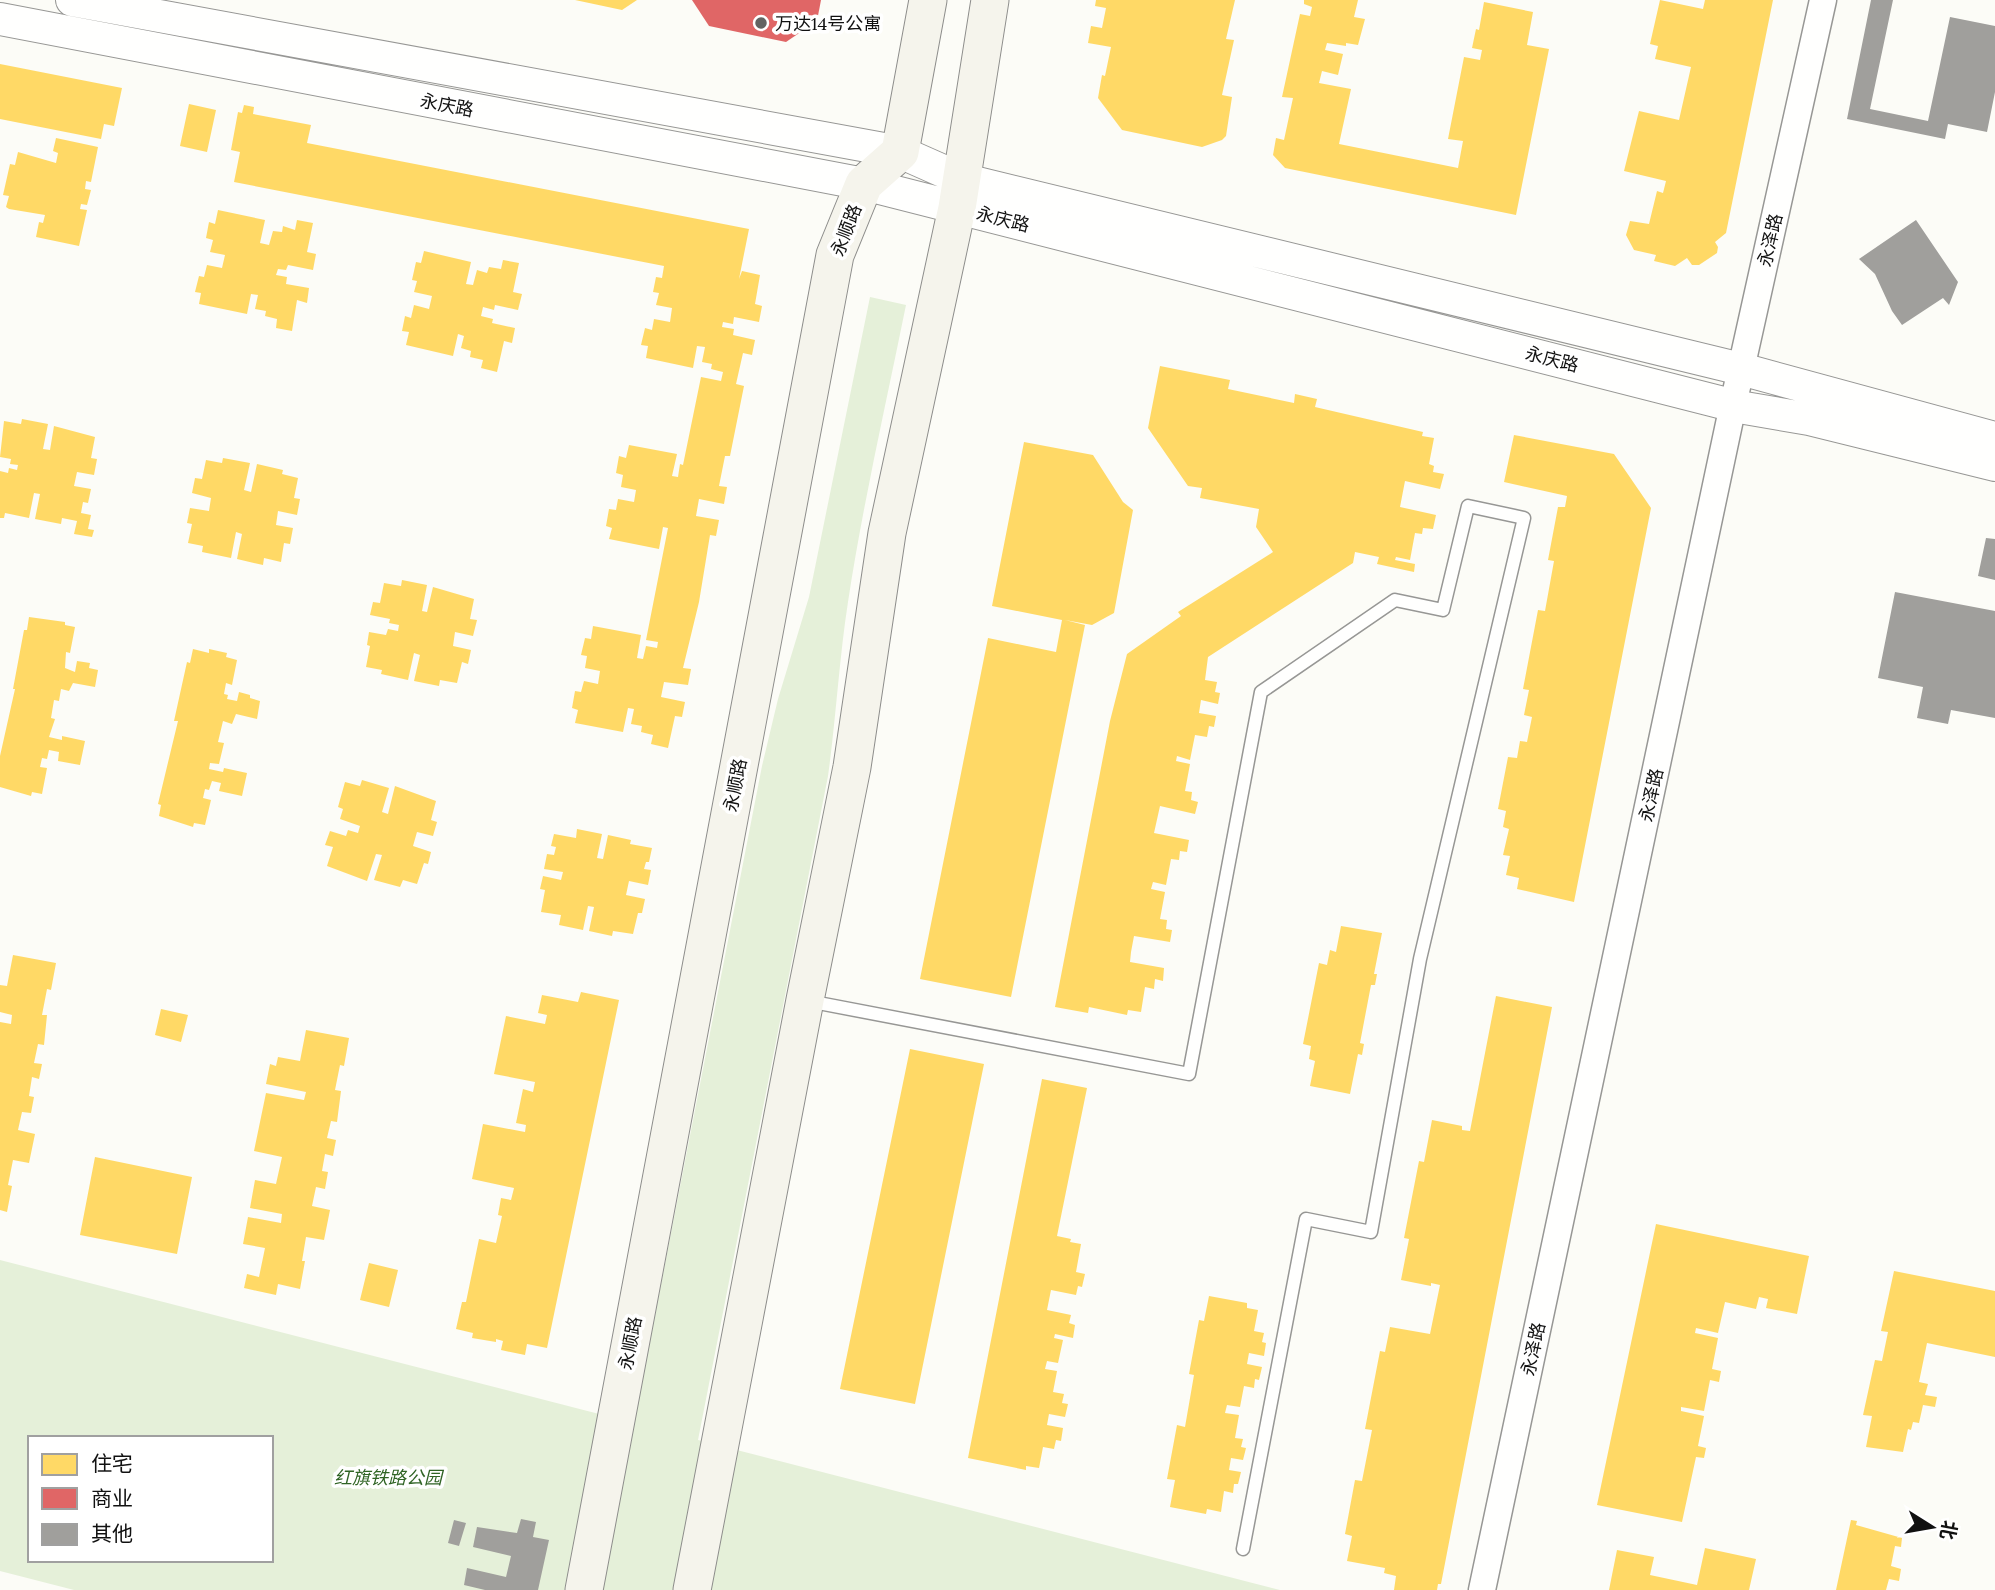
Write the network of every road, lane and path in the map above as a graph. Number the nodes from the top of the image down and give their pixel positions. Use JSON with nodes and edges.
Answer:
{"nodes":[{"id":1,"x":72,"y":0,"type":"edge"},
{"id":2,"x":928,"y":0,"type":"edge"},
{"id":3,"x":990,"y":0,"type":"edge"},
{"id":4,"x":1823,"y":0,"type":"edge"},
{"id":5,"x":0,"y":19,"type":"edge"},
{"id":6,"x":900,"y":152,"type":"junction"},
{"id":7,"x":864,"y":184,"type":"junction"},
{"id":8,"x":959,"y":193,"type":"junction"},
{"id":9,"x":1741,"y":369,"type":"junction"},
{"id":10,"x":1733,"y":405,"type":"junction"},
{"id":11,"x":1995,"y":438,"type":"edge"},
{"id":12,"x":1995,"y":465,"type":"edge"},
{"id":13,"x":805,"y":1000,"type":"junction"},
{"id":14,"x":1243,"y":1549,"type":"dead end"},
{"id":15,"x":583,"y":1590,"type":"edge"},
{"id":16,"x":692,"y":1590,"type":"edge"},
{"id":17,"x":1482,"y":1590,"type":"edge"}],
"edges":[{"from":1,"to":6,"type":"street","name":"永庆路"},
{"from":2,"to":6,"type":"main road"},
{"from":3,"to":8,"type":"main road"},
{"from":4,"to":9,"type":"street","name":"永泽路"},
{"from":5,"to":7,"type":"street","name":"永庆路"},
{"from":6,"to":7,"type":"main road","name":"永顺路"},
{"from":6,"to":8,"type":"street","name":"永庆路"},
{"from":7,"to":8,"type":"street","name":"永庆路"},
{"from":7,"to":15,"type":"main road","name":"永顺路"},
{"from":8,"to":9,"type":"street","name":"永庆路"},
{"from":8,"to":10,"type":"street","name":"永庆路"},
{"from":8,"to":13,"type":"main road"},
{"from":9,"to":10,"type":"street","name":"永泽路"},
{"from":9,"to":11,"type":"street","name":"永庆路"},
{"from":10,"to":12,"type":"street","name":"永庆路"},
{"from":10,"to":17,"type":"street","name":"永泽路"},
{"from":13,"to":14,"type":"lane"},
{"from":13,"to":16,"type":"main road"}]}
